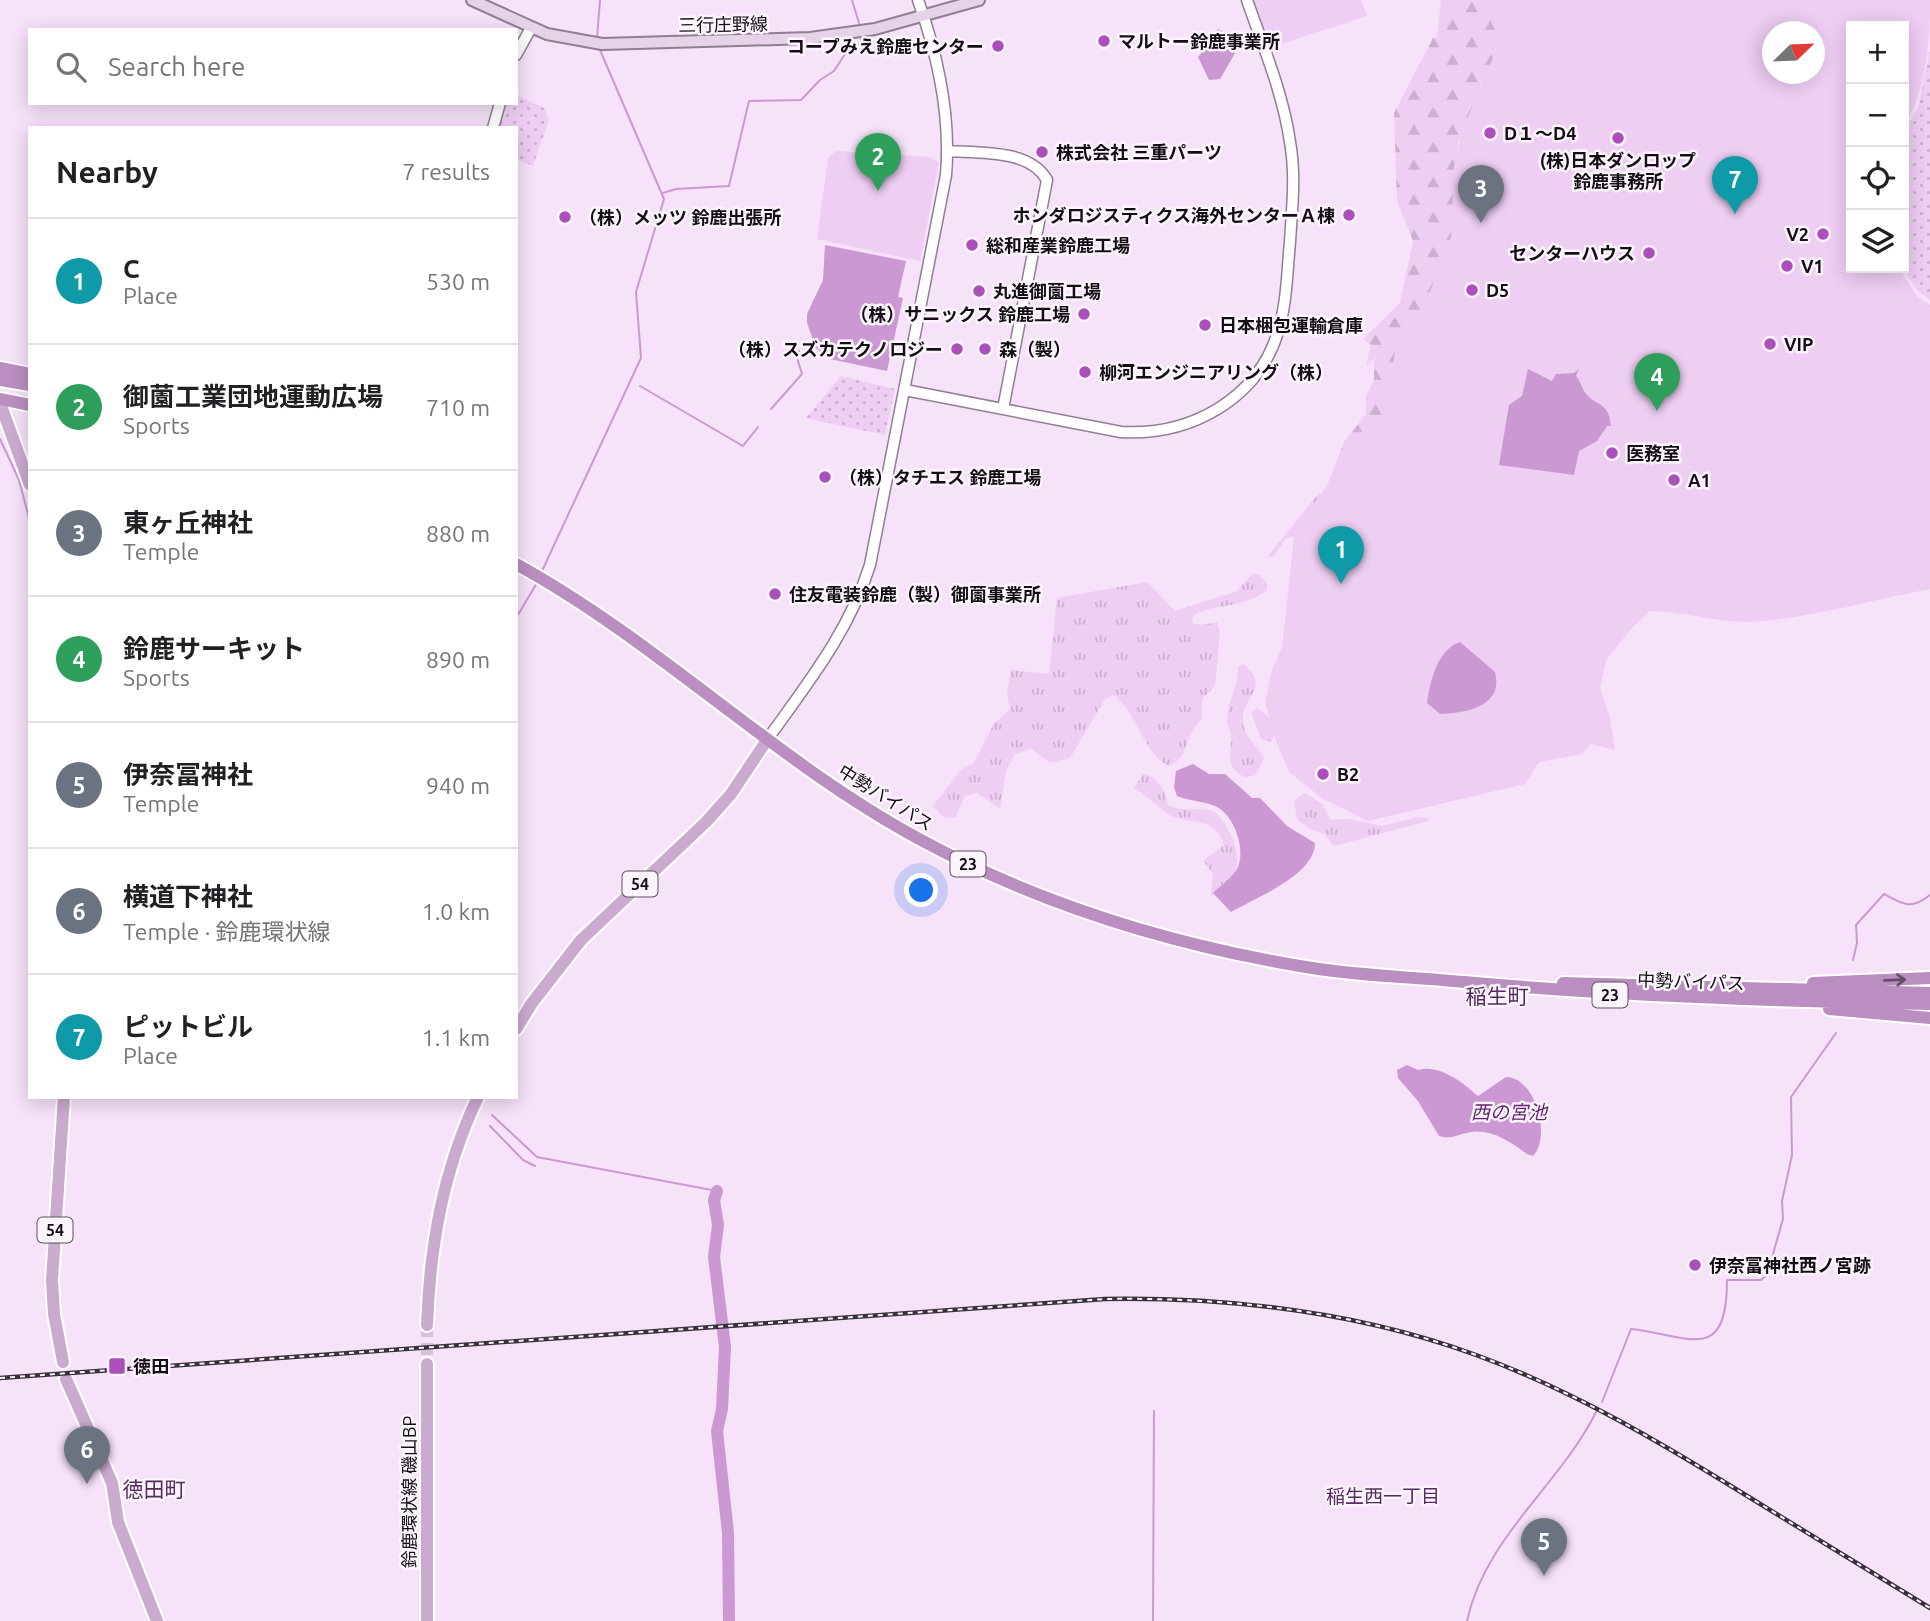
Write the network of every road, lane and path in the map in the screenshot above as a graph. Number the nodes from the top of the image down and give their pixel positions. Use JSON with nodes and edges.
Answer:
{"nodes":[{"id":1,"x":472,"y":0,"type":"edge"},
{"id":2,"x":918,"y":0,"type":"edge"},
{"id":3,"x":979,"y":0,"type":"edge"},
{"id":4,"x":1247,"y":0,"type":"edge"},
{"id":5,"x":924,"y":16,"type":"junction"},
{"id":6,"x":531,"y":28,"type":"junction"},
{"id":7,"x":518,"y":51,"type":"edge"},
{"id":8,"x":499,"y":105,"type":"edge"},
{"id":9,"x":494,"y":126,"type":"edge"},
{"id":10,"x":948,"y":151,"type":"junction"},
{"id":11,"x":2,"y":372,"type":"edge"},
{"id":12,"x":28,"y":374,"type":"edge"},
{"id":13,"x":28,"y":384,"type":"edge"},
{"id":14,"x":905,"y":390,"type":"junction"},
{"id":15,"x":0,"y":401,"type":"edge"},
{"id":16,"x":27,"y":404,"type":"edge"},
{"id":17,"x":1003,"y":409,"type":"junction"},
{"id":18,"x":28,"y":479,"type":"edge"},
{"id":19,"x":521,"y":567,"type":"edge"},
{"id":20,"x":767,"y":740,"type":"junction"},
{"id":21,"x":1930,"y":978,"type":"edge"},
{"id":22,"x":1451,"y":981,"type":"junction"},
{"id":23,"x":1679,"y":988,"type":"junction"},
{"id":24,"x":1930,"y":993,"type":"edge"},
{"id":25,"x":1769,"y":1001,"type":"junction"},
{"id":26,"x":1930,"y":1004,"type":"edge"},
{"id":27,"x":1930,"y":1018,"type":"edge"},
{"id":28,"x":518,"y":1026,"type":"edge"},
{"id":29,"x":64,"y":1099,"type":"edge"},
{"id":30,"x":477,"y":1099,"type":"edge"},
{"id":31,"x":427,"y":1325,"type":"tunnel mouth"},
{"id":32,"x":63,"y":1362,"type":"dead end"},
{"id":33,"x":427,"y":1364,"type":"tunnel mouth"},
{"id":34,"x":66,"y":1379,"type":"dead end"},
{"id":35,"x":157,"y":1621,"type":"edge"},
{"id":36,"x":427,"y":1621,"type":"edge"}],
"edges":[{"from":1,"to":6,"type":"main road","name":"三行庄野線"},
{"from":2,"to":5,"type":"street"},
{"from":3,"to":5,"type":"main road","name":"三行庄野線"},
{"from":4,"to":17,"type":"street"},
{"from":5,"to":6,"type":"main road","name":"三行庄野線"},
{"from":5,"to":10,"type":"street"},
{"from":6,"to":7,"type":"street"},
{"from":8,"to":9,"type":"street"},
{"from":10,"to":14,"type":"street"},
{"from":10,"to":17,"type":"street"},
{"from":11,"to":12,"type":"highway"},
{"from":11,"to":13,"type":"highway"},
{"from":14,"to":17,"type":"street"},
{"from":14,"to":20,"type":"street"},
{"from":15,"to":16,"type":"highway"},
{"from":15,"to":18,"type":"main road"},
{"from":19,"to":20,"type":"highway","name":"中勢バイパス","number":"23"},
{"from":20,"to":22,"type":"highway","name":"中勢バイパス","number":"23"},
{"from":20,"to":28,"type":"main road","number":"54"},
{"from":23,"to":21,"type":"highway","number":"23","one_way":true},
{"from":22,"to":23,"type":"highway","name":"中勢バイパス","number":"23"},
{"from":22,"to":25,"type":"highway","name":"中勢バイパス","number":"23"},
{"from":23,"to":24,"type":"highway","name":"中勢バイパス","number":"23"},
{"from":25,"to":26,"type":"highway","name":"中勢バイパス","number":"23"},
{"from":25,"to":27,"type":"highway","number":"23"},
{"from":29,"to":32,"type":"main road","number":"54"},
{"from":30,"to":31,"type":"main road"},
{"from":33,"to":36,"type":"main road","name":"鈴鹿環状線 磯山BP"},
{"from":34,"to":35,"type":"main road"}]}
